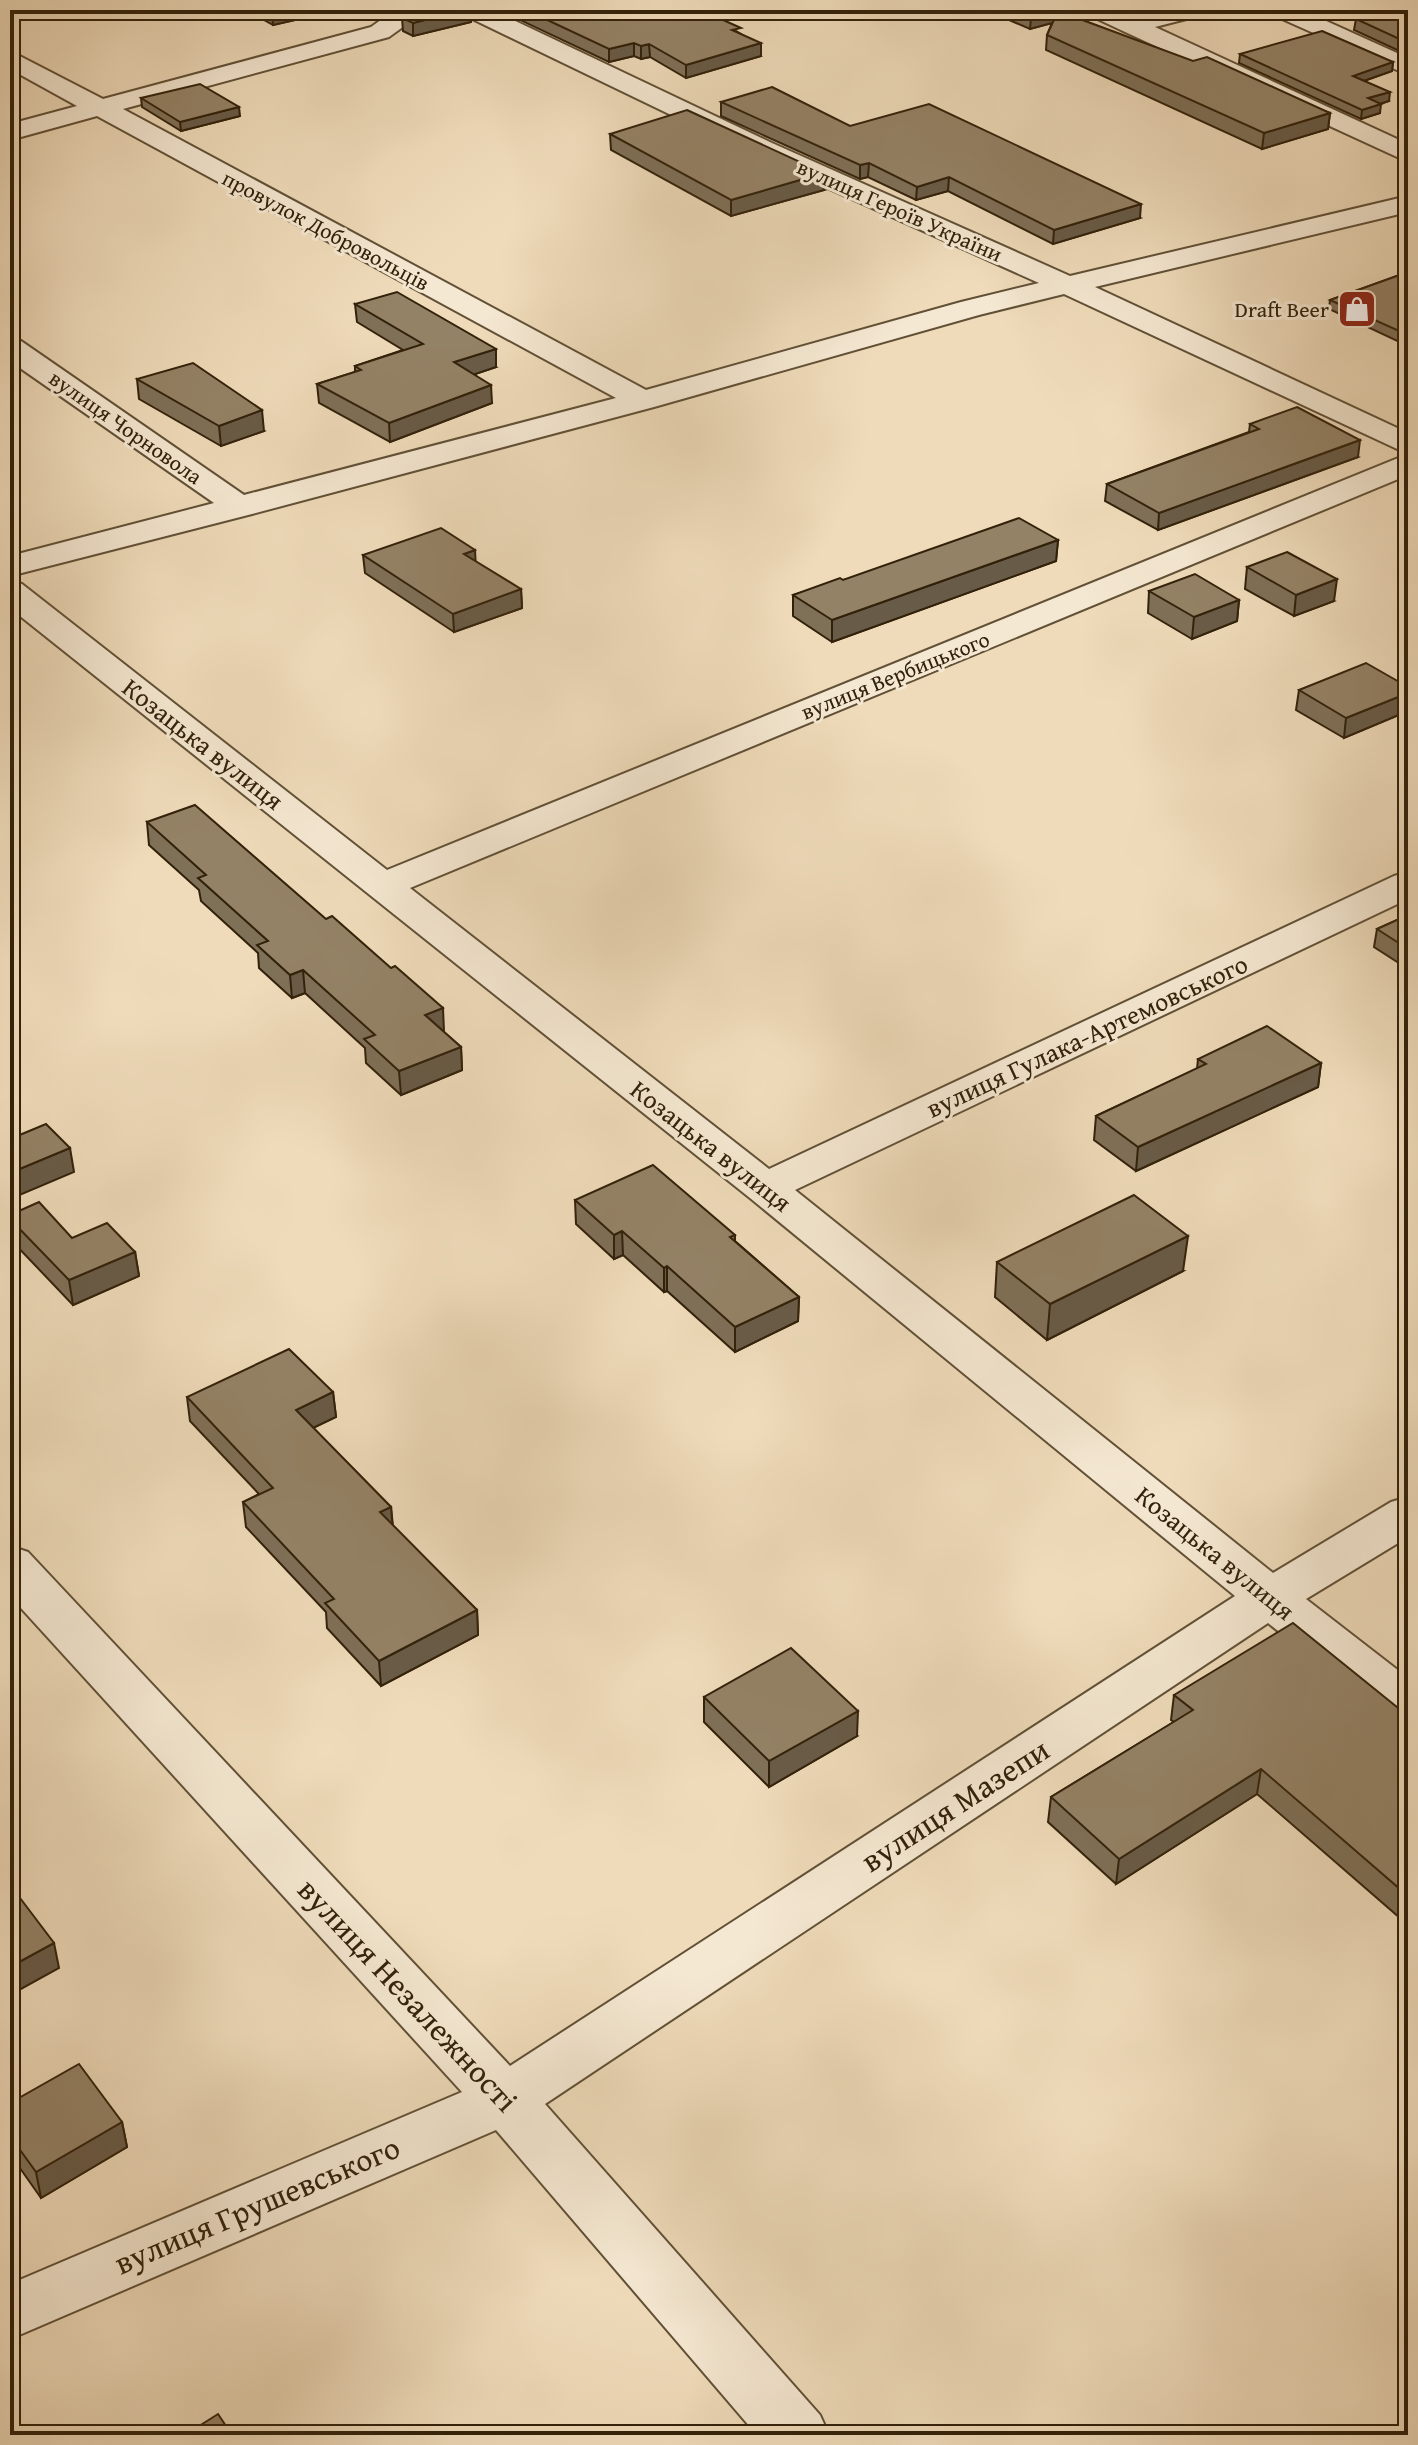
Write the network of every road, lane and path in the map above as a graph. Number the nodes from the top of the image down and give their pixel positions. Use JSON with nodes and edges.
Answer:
{"nodes":[{"id":1,"x":427,"y":10,"type":"edge"},
{"id":2,"x":473,"y":10,"type":"edge"},
{"id":3,"x":1098,"y":10,"type":"edge"},
{"id":4,"x":1193,"y":10,"type":"edge"},
{"id":5,"x":1282,"y":10,"type":"edge"},
{"id":6,"x":1132,"y":26,"type":"junction"},
{"id":7,"x":10,"y":59,"type":"edge"},
{"id":8,"x":1408,"y":67,"type":"edge"},
{"id":9,"x":99,"y":109,"type":"junction"},
{"id":10,"x":10,"y":132,"type":"edge"},
{"id":11,"x":1408,"y":154,"type":"edge"},
{"id":12,"x":1408,"y":204,"type":"edge"},
{"id":13,"x":1067,"y":285,"type":"junction"},
{"id":14,"x":10,"y":347,"type":"edge"},
{"id":15,"x":643,"y":400,"type":"junction"},
{"id":16,"x":1408,"y":445,"type":"edge"},
{"id":17,"x":1408,"y":464,"type":"edge"},
{"id":18,"x":241,"y":507,"type":"junction"},
{"id":19,"x":10,"y":566,"type":"edge"},
{"id":20,"x":10,"y":591,"type":"edge"},
{"id":21,"x":1408,"y":884,"type":"edge"},
{"id":22,"x":382,"y":886,"type":"junction"},
{"id":23,"x":765,"y":1188,"type":"junction"},
{"id":24,"x":1408,"y":1514,"type":"edge"},
{"id":25,"x":10,"y":1564,"type":"edge"},
{"id":26,"x":1270,"y":1598,"type":"junction"},
{"id":27,"x":1408,"y":1706,"type":"edge"},
{"id":28,"x":505,"y":2100,"type":"junction"},
{"id":29,"x":10,"y":2312,"type":"edge"},
{"id":30,"x":797,"y":2435,"type":"edge"}],
"edges":[{"from":1,"to":9,"type":"street"},
{"from":2,"to":13,"type":"street","name":"вулиця Героїв України"},
{"from":3,"to":6,"type":"street"},
{"from":4,"to":6,"type":"street"},
{"from":5,"to":8,"type":"street"},
{"from":6,"to":11,"type":"street"},
{"from":7,"to":9,"type":"street","name":"провулок Добровольців"},
{"from":9,"to":10,"type":"street"},
{"from":9,"to":15,"type":"street","name":"провулок Добровольців"},
{"from":12,"to":13,"type":"street"},
{"from":13,"to":15,"type":"street"},
{"from":13,"to":16,"type":"street","name":"вулиця Героїв України"},
{"from":14,"to":18,"type":"street","name":"вулиця Чорновола"},
{"from":15,"to":18,"type":"street"},
{"from":17,"to":22,"type":"street","name":"вулиця Вербицького"},
{"from":18,"to":19,"type":"street"},
{"from":20,"to":22,"type":"street","name":"Козацька вулиця"},
{"from":21,"to":23,"type":"street","name":"вулиця Гулака-Артемовського"},
{"from":22,"to":23,"type":"street","name":"Козацька вулиця"},
{"from":23,"to":26,"type":"street","name":"Козацька вулиця"},
{"from":24,"to":26,"type":"street","name":"вулиця Мазепи"},
{"from":25,"to":28,"type":"street","name":"вулиця Незалежності"},
{"from":26,"to":27,"type":"street","name":"Козацька вулиця"},
{"from":26,"to":28,"type":"street","name":"вулиця Мазепи"},
{"from":28,"to":29,"type":"street","name":"вулиця Грушевського"},
{"from":28,"to":30,"type":"street","name":"вулиця Незалежності"}]}
